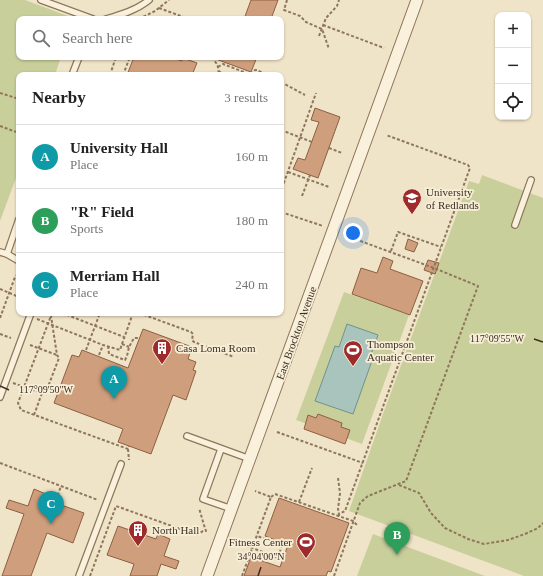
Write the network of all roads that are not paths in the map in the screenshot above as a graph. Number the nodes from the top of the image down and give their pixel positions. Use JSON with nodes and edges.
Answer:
{"nodes":[{"id":1,"x":41,"y":0,"type":"edge"},
{"id":2,"x":149,"y":0,"type":"edge"},
{"id":3,"x":417,"y":0,"type":"edge"},
{"id":4,"x":85,"y":16,"type":"edge"},
{"id":5,"x":117,"y":16,"type":"edge"},
{"id":6,"x":78,"y":60,"type":"edge"},
{"id":7,"x":73,"y":72,"type":"edge"},
{"id":8,"x":531,"y":180,"type":"dead end"},
{"id":9,"x":515,"y":225,"type":"dead end"},
{"id":10,"x":16,"y":228,"type":"edge"},
{"id":11,"x":0,"y":252,"type":"edge"},
{"id":12,"x":7,"y":254,"type":"junction"},
{"id":13,"x":16,"y":259,"type":"edge"},
{"id":14,"x":31,"y":316,"type":"edge"},
{"id":15,"x":0,"y":397,"type":"edge"},
{"id":16,"x":187,"y":436,"type":"dead end"},
{"id":17,"x":221,"y":449,"type":"junction"},
{"id":18,"x":250,"y":459,"type":"junction"},
{"id":19,"x":121,"y":464,"type":"dead end"},
{"id":20,"x":232,"y":509,"type":"junction"},
{"id":21,"x":79,"y":576,"type":"edge"},
{"id":22,"x":207,"y":576,"type":"edge"}],
"edges":[{"from":1,"to":4,"type":"lane"},
{"from":2,"to":5,"type":"lane"},
{"from":3,"to":18,"type":"street","name":"East Brockton Avenue"},
{"from":6,"to":7,"type":"lane"},
{"from":8,"to":9,"type":"lane"},
{"from":10,"to":12,"type":"lane"},
{"from":11,"to":12,"type":"lane"},
{"from":12,"to":13,"type":"lane"},
{"from":14,"to":15,"type":"lane"},
{"from":16,"to":17,"type":"lane"},
{"from":17,"to":18,"type":"lane"},
{"from":17,"to":20,"type":"lane"},
{"from":18,"to":20,"type":"street","name":"East Brockton Avenue"},
{"from":19,"to":21,"type":"lane"},
{"from":20,"to":22,"type":"street","name":"East Brockton Avenue"}]}
